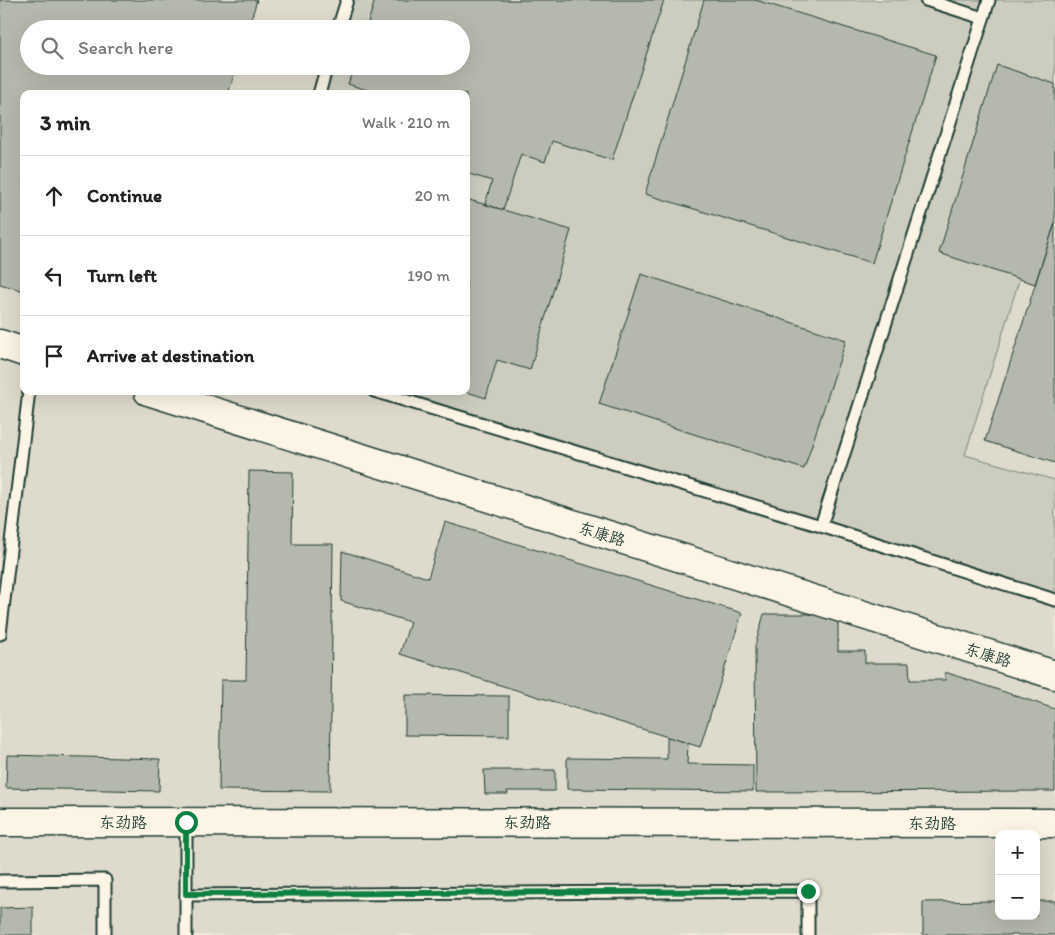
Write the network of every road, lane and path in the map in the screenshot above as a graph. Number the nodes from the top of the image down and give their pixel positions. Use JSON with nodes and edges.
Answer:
{"nodes":[{"id":1,"x":347,"y":0,"type":"edge"},
{"id":2,"x":926,"y":0,"type":"edge"},
{"id":3,"x":989,"y":0,"type":"edge"},
{"id":4,"x":983,"y":18,"type":"junction"},
{"id":5,"x":341,"y":20,"type":"edge"},
{"id":6,"x":324,"y":75,"type":"edge"},
{"id":7,"x":320,"y":90,"type":"edge"},
{"id":8,"x":0,"y":344,"type":"edge"},
{"id":9,"x":20,"y":351,"type":"edge"},
{"id":10,"x":29,"y":395,"type":"edge"},
{"id":11,"x":161,"y":395,"type":"edge"},
{"id":12,"x":387,"y":395,"type":"edge"},
{"id":13,"x":821,"y":526,"type":"junction"},
{"id":14,"x":1055,"y":600,"type":"edge"},
{"id":15,"x":0,"y":634,"type":"edge"},
{"id":16,"x":1055,"y":675,"type":"edge"},
{"id":17,"x":0,"y":822,"type":"edge"},
{"id":18,"x":186,"y":822,"type":"junction"},
{"id":19,"x":1055,"y":823,"type":"edge"},
{"id":20,"x":0,"y":881,"type":"edge"},
{"id":21,"x":186,"y":894,"type":"junction"},
{"id":22,"x":106,"y":935,"type":"edge"},
{"id":23,"x":186,"y":935,"type":"edge"},
{"id":24,"x":808,"y":935,"type":"edge"}],
"edges":[{"from":1,"to":5,"type":"lane"},
{"from":2,"to":4,"type":"lane"},
{"from":3,"to":4,"type":"lane"},
{"from":4,"to":13,"type":"lane"},
{"from":6,"to":7,"type":"lane"},
{"from":8,"to":9,"type":"street"},
{"from":10,"to":15,"type":"lane"},
{"from":11,"to":16,"type":"street","name":"东康路"},
{"from":12,"to":13,"type":"lane"},
{"from":13,"to":14,"type":"lane"},
{"from":17,"to":18,"type":"street","name":"东劲路"},
{"from":18,"to":19,"type":"street","name":"东劲路"},
{"from":18,"to":21,"type":"lane"},
{"from":20,"to":22,"type":"lane"},
{"from":21,"to":23,"type":"lane"},
{"from":21,"to":24,"type":"lane"}]}
